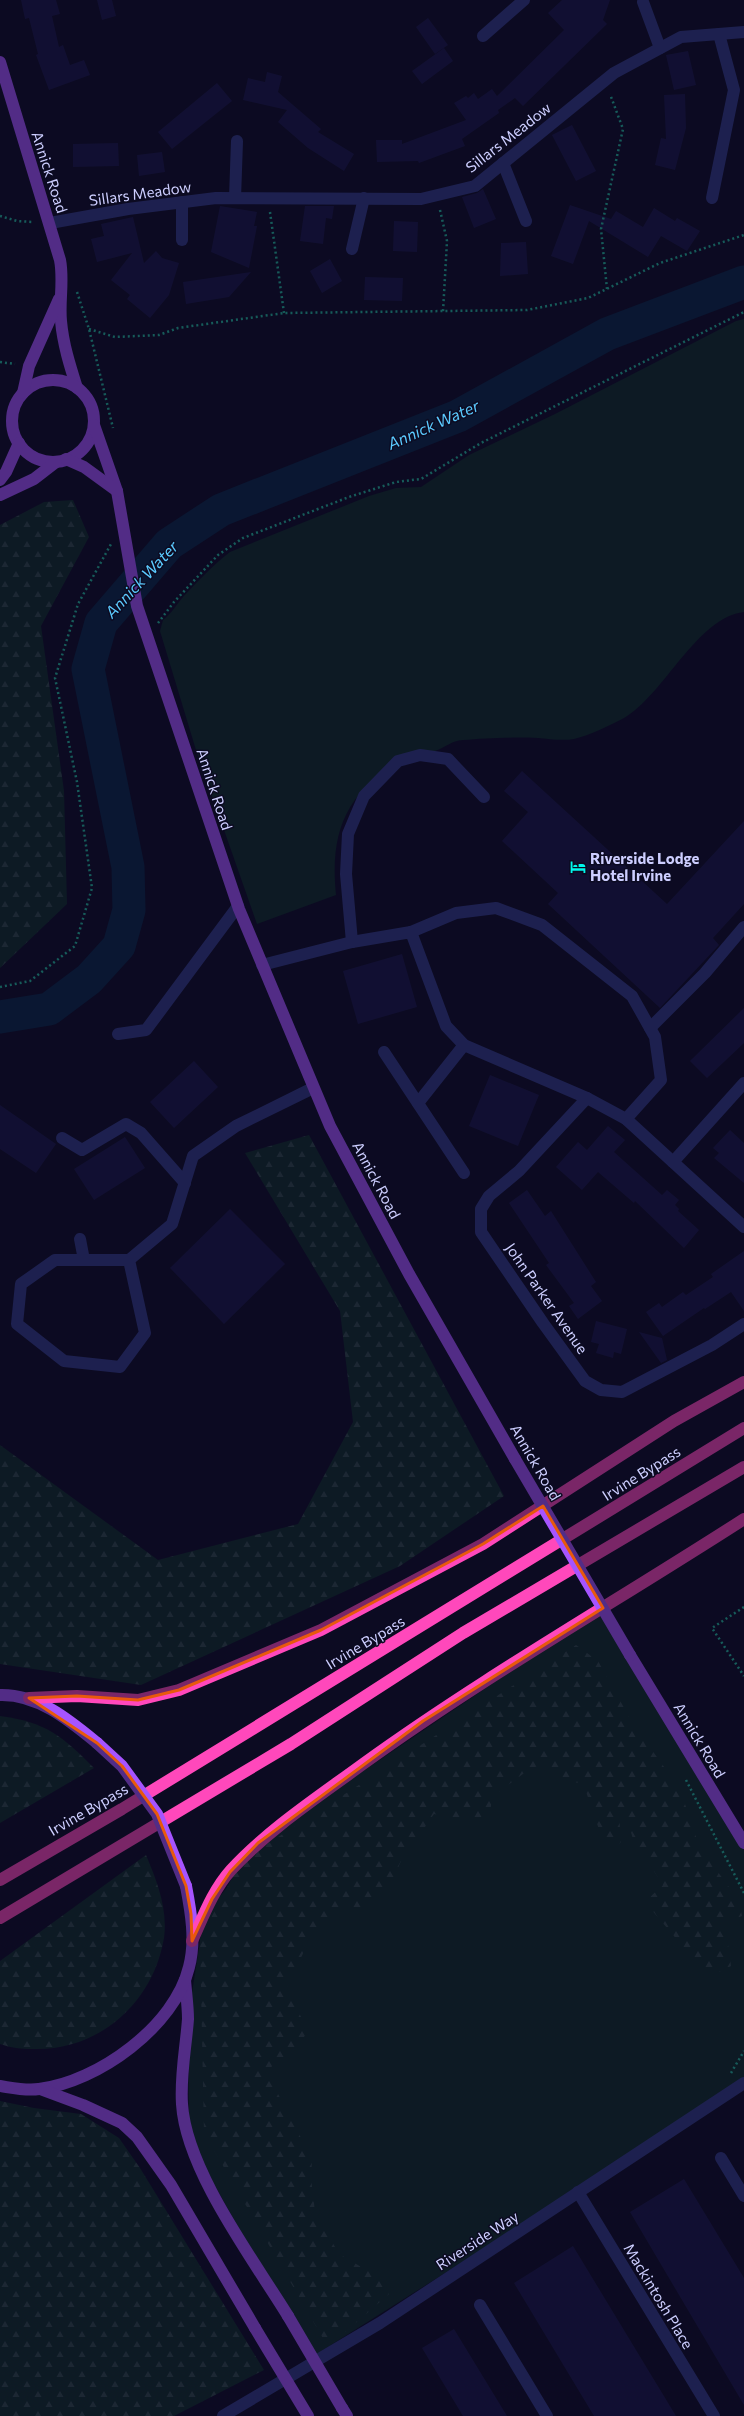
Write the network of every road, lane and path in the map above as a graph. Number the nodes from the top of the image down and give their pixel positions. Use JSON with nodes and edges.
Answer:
{"nodes":[{"id":1,"x":524,"y":0,"type":"edge"},
{"id":2,"x":643,"y":2,"type":"dead end"},
{"id":3,"x":744,"y":32,"type":"edge"},
{"id":4,"x":719,"y":34,"type":"junction"},
{"id":5,"x":483,"y":36,"type":"dead end"},
{"id":6,"x":660,"y":48,"type":"junction"},
{"id":7,"x":0,"y":62,"type":"edge"},
{"id":8,"x":605,"y":80,"type":"junction"},
{"id":9,"x":237,"y":142,"type":"dead end"},
{"id":10,"x":502,"y":164,"type":"junction"},
{"id":11,"x":436,"y":195,"type":"junction"},
{"id":12,"x":236,"y":198,"type":"junction"},
{"id":13,"x":268,"y":198,"type":"junction"},
{"id":14,"x":364,"y":198,"type":"junction"},
{"id":15,"x":712,"y":198,"type":"dead end"},
{"id":16,"x":182,"y":202,"type":"junction"},
{"id":17,"x":0,"y":216,"type":"edge"},
{"id":18,"x":526,"y":221,"type":"dead end"},
{"id":19,"x":50,"y":223,"type":"junction"},
{"id":20,"x":744,"y":235,"type":"edge"},
{"id":21,"x":182,"y":240,"type":"dead end"},
{"id":22,"x":352,"y":249,"type":"dead end"},
{"id":23,"x":607,"y":289,"type":"junction"},
{"id":24,"x":76,"y":290,"type":"dead end"},
{"id":25,"x":61,"y":293,"type":"junction"},
{"id":26,"x":443,"y":312,"type":"junction"},
{"id":27,"x":744,"y":312,"type":"edge"},
{"id":28,"x":284,"y":313,"type":"junction"},
{"id":29,"x":89,"y":329,"type":"junction"},
{"id":30,"x":77,"y":388,"type":"junction"},
{"id":31,"x":23,"y":393,"type":"junction"},
{"id":32,"x":94,"y":425,"type":"junction"},
{"id":33,"x":114,"y":433,"type":"dead end"},
{"id":34,"x":19,"y":443,"type":"junction"},
{"id":35,"x":61,"y":461,"type":"junction"},
{"id":36,"x":0,"y":480,"type":"edge"},
{"id":37,"x":117,"y":491,"type":"junction"},
{"id":38,"x":0,"y":495,"type":"edge"},
{"id":39,"x":124,"y":526,"type":"junction"},
{"id":40,"x":148,"y":639,"type":"junction"},
{"id":41,"x":484,"y":797,"type":"dead end"},
{"id":42,"x":238,"y":906,"type":"junction"},
{"id":43,"x":744,"y":927,"type":"edge"},
{"id":44,"x":411,"y":932,"type":"junction"},
{"id":45,"x":352,"y":942,"type":"junction"},
{"id":46,"x":262,"y":965,"type":"junction"},
{"id":47,"x":0,"y":987,"type":"edge"},
{"id":48,"x":650,"y":1028,"type":"junction"},
{"id":49,"x":118,"y":1034,"type":"dead end"},
{"id":50,"x":464,"y":1045,"type":"junction"},
{"id":51,"x":384,"y":1052,"type":"dead end"},
{"id":52,"x":744,"y":1083,"type":"edge"},
{"id":53,"x":314,"y":1088,"type":"junction"},
{"id":54,"x":587,"y":1098,"type":"junction"},
{"id":55,"x":418,"y":1103,"type":"junction"},
{"id":56,"x":626,"y":1119,"type":"junction"},
{"id":57,"x":62,"y":1138,"type":"dead end"},
{"id":58,"x":673,"y":1162,"type":"junction"},
{"id":59,"x":464,"y":1173,"type":"dead end"},
{"id":60,"x":185,"y":1182,"type":"junction"},
{"id":61,"x":744,"y":1227,"type":"edge"},
{"id":62,"x":80,"y":1239,"type":"dead end"},
{"id":63,"x":84,"y":1260,"type":"junction"},
{"id":64,"x":129,"y":1260,"type":"junction"},
{"id":65,"x":744,"y":1324,"type":"edge"},
{"id":66,"x":744,"y":1382,"type":"edge"},
{"id":67,"x":744,"y":1428,"type":"edge"},
{"id":68,"x":744,"y":1467,"type":"edge"},
{"id":69,"x":744,"y":1519,"type":"edge"},
{"id":70,"x":744,"y":1607,"type":"edge"},
{"id":71,"x":744,"y":1676,"type":"edge"},
{"id":72,"x":0,"y":1694,"type":"edge"},
{"id":73,"x":29,"y":1698,"type":"junction"},
{"id":74,"x":744,"y":1843,"type":"edge"},
{"id":75,"x":0,"y":1880,"type":"edge"},
{"id":76,"x":0,"y":1918,"type":"edge"},
{"id":77,"x":192,"y":1941,"type":"junction"},
{"id":78,"x":185,"y":1980,"type":"junction"},
{"id":79,"x":744,"y":2083,"type":"edge"},
{"id":80,"x":0,"y":2086,"type":"edge"},
{"id":81,"x":40,"y":2089,"type":"junction"},
{"id":82,"x":721,"y":2158,"type":"dead end"},
{"id":83,"x":578,"y":2192,"type":"junction"},
{"id":84,"x":744,"y":2196,"type":"edge"},
{"id":85,"x":480,"y":2305,"type":"dead end"},
{"id":86,"x":344,"y":2412,"type":"edge"},
{"id":87,"x":223,"y":2416,"type":"edge"},
{"id":88,"x":308,"y":2416,"type":"edge"},
{"id":89,"x":547,"y":2416,"type":"edge"},
{"id":90,"x":714,"y":2416,"type":"edge"}],
"edges":[{"from":1,"to":5,"type":"street"},
{"from":2,"to":6,"type":"street"},
{"from":3,"to":4,"type":"street","name":"Sillars Meadow"},
{"from":4,"to":6,"type":"street","name":"Sillars Meadow"},
{"from":4,"to":15,"type":"street"},
{"from":6,"to":8,"type":"street","name":"Sillars Meadow"},
{"from":7,"to":19,"type":"main road","name":"Annick Road"},
{"from":8,"to":10,"type":"street","name":"Sillars Meadow"},
{"from":8,"to":23,"type":"path"},
{"from":9,"to":12,"type":"street"},
{"from":10,"to":11,"type":"street","name":"Sillars Meadow"},
{"from":10,"to":18,"type":"street"},
{"from":11,"to":14,"type":"street","name":"Sillars Meadow"},
{"from":11,"to":26,"type":"path"},
{"from":12,"to":13,"type":"street","name":"Sillars Meadow"},
{"from":12,"to":16,"type":"street","name":"Sillars Meadow"},
{"from":13,"to":14,"type":"street","name":"Sillars Meadow"},
{"from":13,"to":28,"type":"path"},
{"from":14,"to":22,"type":"street"},
{"from":16,"to":19,"type":"street","name":"Sillars Meadow"},
{"from":16,"to":21,"type":"street"},
{"from":17,"to":19,"type":"path"},
{"from":19,"to":25,"type":"main road","name":"Annick Road"},
{"from":20,"to":23,"type":"path"},
{"from":23,"to":26,"type":"path"},
{"from":24,"to":29,"type":"path"},
{"from":25,"to":30,"type":"main road","name":"Annick Road"},
{"from":25,"to":31,"type":"main road","name":"Annick Road"},
{"from":26,"to":28,"type":"path"},
{"from":27,"to":40,"type":"path"},
{"from":28,"to":29,"type":"path"},
{"from":29,"to":33,"type":"path"},
{"from":30,"to":31,"type":"main road"},
{"from":30,"to":32,"type":"main road"},
{"from":31,"to":34,"type":"main road"},
{"from":32,"to":35,"type":"main road"},
{"from":32,"to":37,"type":"main road","name":"Annick Road"},
{"from":34,"to":35,"type":"main road"},
{"from":34,"to":36,"type":"main road"},
{"from":35,"to":37,"type":"main road"},
{"from":35,"to":38,"type":"main road"},
{"from":37,"to":39,"type":"main road","name":"Annick Road"},
{"from":39,"to":40,"type":"main road","name":"Annick Road"},
{"from":39,"to":47,"type":"path"},
{"from":40,"to":42,"type":"main road","name":"Annick Road"},
{"from":41,"to":45,"type":"street"},
{"from":42,"to":46,"type":"main road","name":"Annick Road"},
{"from":42,"to":49,"type":"street"},
{"from":43,"to":48,"type":"street"},
{"from":44,"to":45,"type":"street"},
{"from":44,"to":48,"type":"street"},
{"from":44,"to":50,"type":"street"},
{"from":45,"to":46,"type":"street"},
{"from":46,"to":53,"type":"main road","name":"Annick Road"},
{"from":48,"to":56,"type":"street"},
{"from":50,"to":54,"type":"street"},
{"from":50,"to":55,"type":"street"},
{"from":51,"to":55,"type":"street"},
{"from":52,"to":58,"type":"street"},
{"from":53,"to":60,"type":"street"},
{"from":53,"to":74,"type":"main road","name":"Annick Road","bridge":true},
{"from":54,"to":56,"type":"street"},
{"from":54,"to":65,"type":"street","name":"John Parker Avenue"},
{"from":55,"to":59,"type":"street"},
{"from":56,"to":58,"type":"street"},
{"from":57,"to":60,"type":"street"},
{"from":58,"to":61,"type":"street"},
{"from":60,"to":64,"type":"street"},
{"from":62,"to":63,"type":"street"},
{"from":63,"to":64,"type":"street"},
{"from":63,"to":64,"type":"street"},
{"from":66,"to":73,"type":"highway"},
{"from":67,"to":75,"type":"highway","name":"Irvine Bypass"},
{"from":68,"to":76,"type":"highway"},
{"from":69,"to":77,"type":"highway"},
{"from":70,"to":71,"type":"path"},
{"from":72,"to":73,"type":"main road"},
{"from":73,"to":77,"type":"main road","bridge":true},
{"from":77,"to":78,"type":"main road"},
{"from":78,"to":81,"type":"main road"},
{"from":78,"to":86,"type":"main road","bridge":true},
{"from":79,"to":83,"type":"street","name":"Riverside Way"},
{"from":80,"to":81,"type":"main road"},
{"from":81,"to":88,"type":"main road","bridge":true},
{"from":82,"to":84,"type":"street"},
{"from":83,"to":87,"type":"street","name":"Riverside Way"},
{"from":83,"to":90,"type":"street","name":"Mackintosh Place"},
{"from":85,"to":89,"type":"street"}]}
